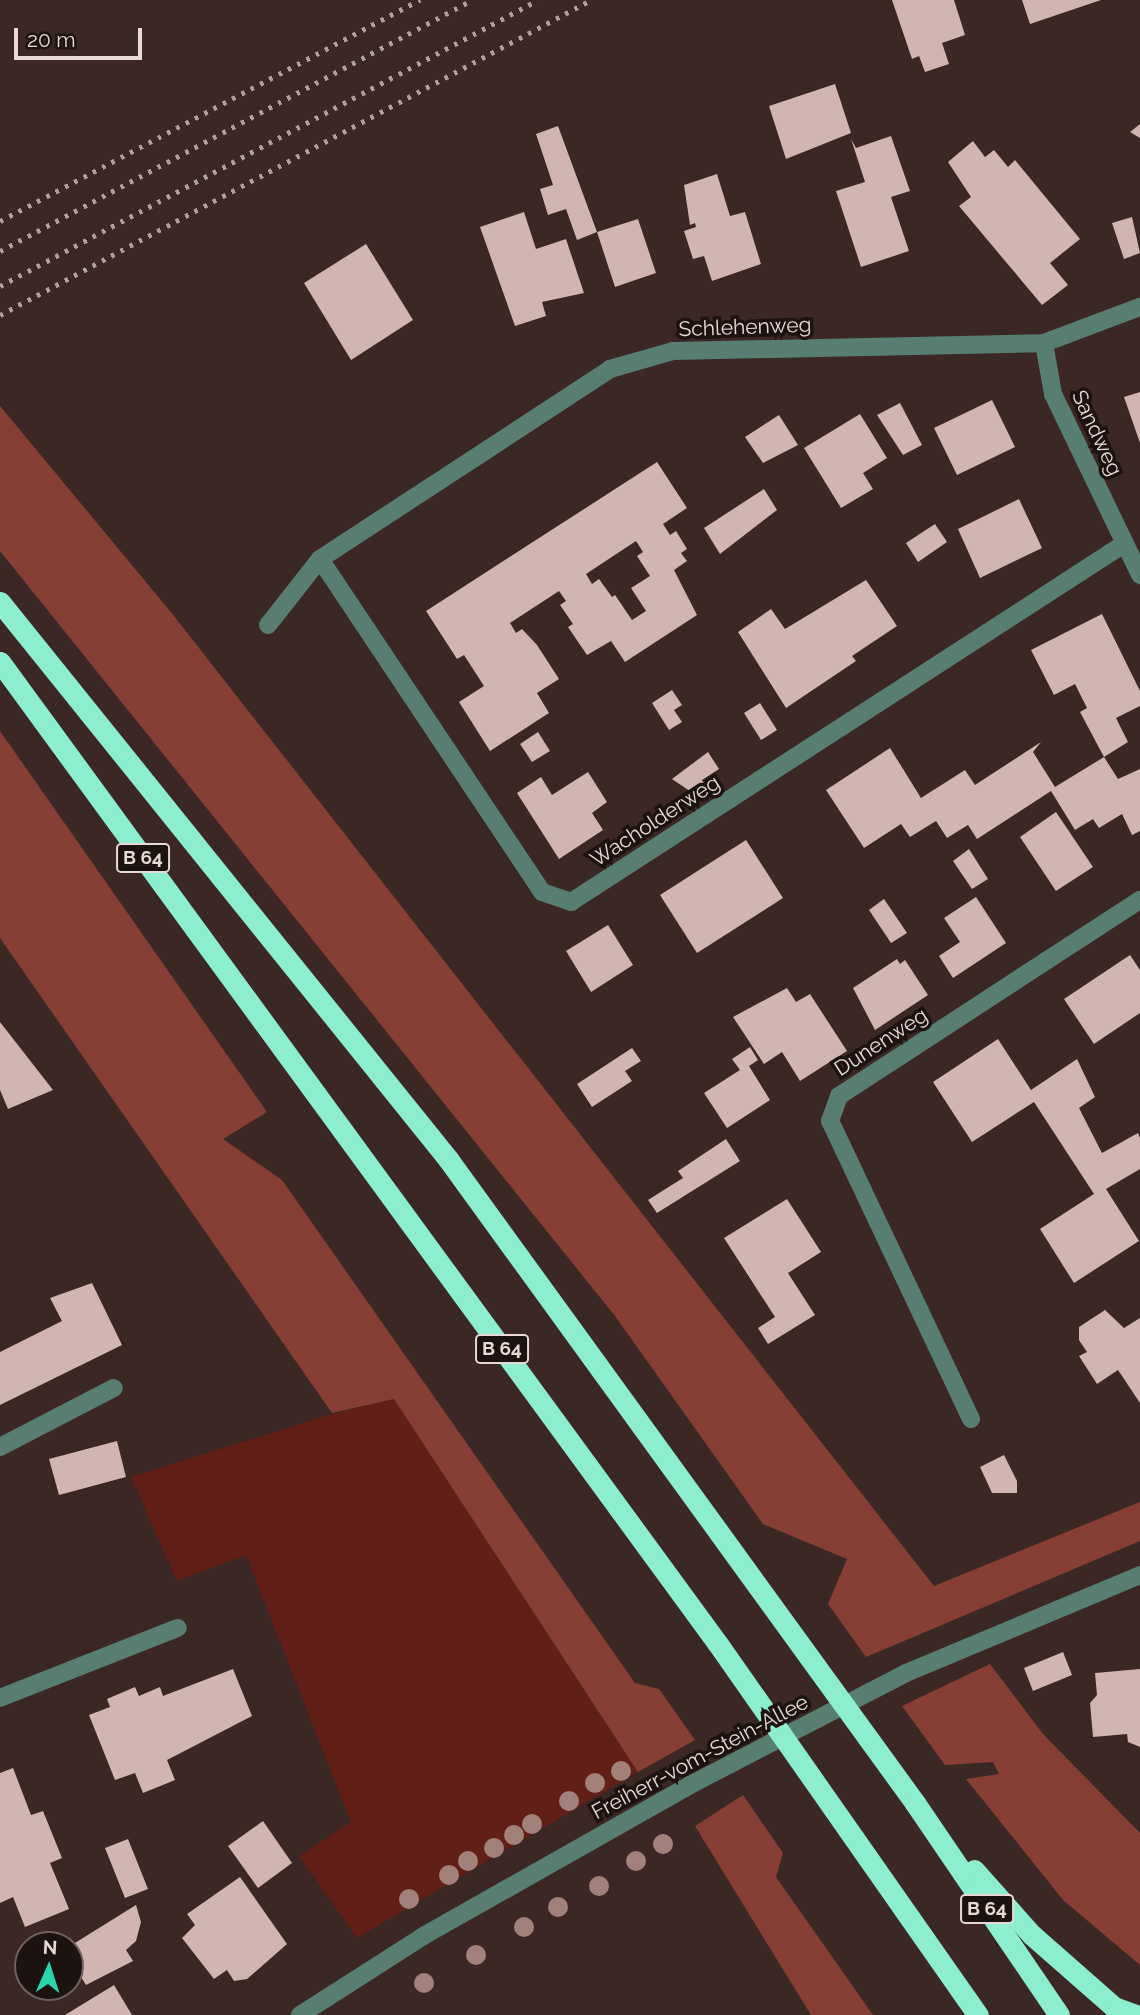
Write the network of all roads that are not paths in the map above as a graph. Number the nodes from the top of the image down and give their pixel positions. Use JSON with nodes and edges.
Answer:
{"nodes":[{"id":1,"x":1140,"y":306,"type":"edge"},
{"id":2,"x":1044,"y":343,"type":"junction"},
{"id":3,"x":1124,"y":544,"type":"junction"},
{"id":4,"x":320,"y":559,"type":"junction"},
{"id":5,"x":1140,"y":575,"type":"edge"},
{"id":6,"x":0,"y":602,"type":"edge"},
{"id":7,"x":268,"y":625,"type":"dead end"},
{"id":8,"x":0,"y":662,"type":"edge"},
{"id":9,"x":1140,"y":900,"type":"edge"},
{"id":10,"x":114,"y":1388,"type":"dead end"},
{"id":11,"x":971,"y":1419,"type":"dead end"},
{"id":12,"x":0,"y":1447,"type":"edge"},
{"id":13,"x":1140,"y":1575,"type":"edge"},
{"id":14,"x":178,"y":1628,"type":"dead end"},
{"id":15,"x":0,"y":1698,"type":"edge"},
{"id":16,"x":915,"y":1802,"type":"junction"},
{"id":17,"x":300,"y":2015,"type":"edge"},
{"id":18,"x":978,"y":2015,"type":"edge"},
{"id":19,"x":1059,"y":2015,"type":"edge"},
{"id":20,"x":1136,"y":2015,"type":"edge"}],
"edges":[{"from":1,"to":2,"type":"street","name":"Schlehenweg"},
{"from":2,"to":3,"type":"street","name":"Sandweg"},
{"from":2,"to":4,"type":"street","name":"Schlehenweg"},
{"from":3,"to":4,"type":"street","name":"Wacholderweg"},
{"from":3,"to":5,"type":"street","name":"Sandweg"},
{"from":4,"to":7,"type":"street","name":"Schlehenweg"},
{"from":6,"to":16,"type":"highway","number":"B 64"},
{"from":8,"to":18,"type":"highway","number":"B 64"},
{"from":9,"to":11,"type":"street","name":"Dunenweg"},
{"from":10,"to":12,"type":"street"},
{"from":13,"to":17,"type":"street","name":"Freiherr-vom-Stein-Allee"},
{"from":14,"to":15,"type":"street"},
{"from":16,"to":19,"type":"highway","number":"B 64"},
{"from":16,"to":20,"type":"highway"}]}
